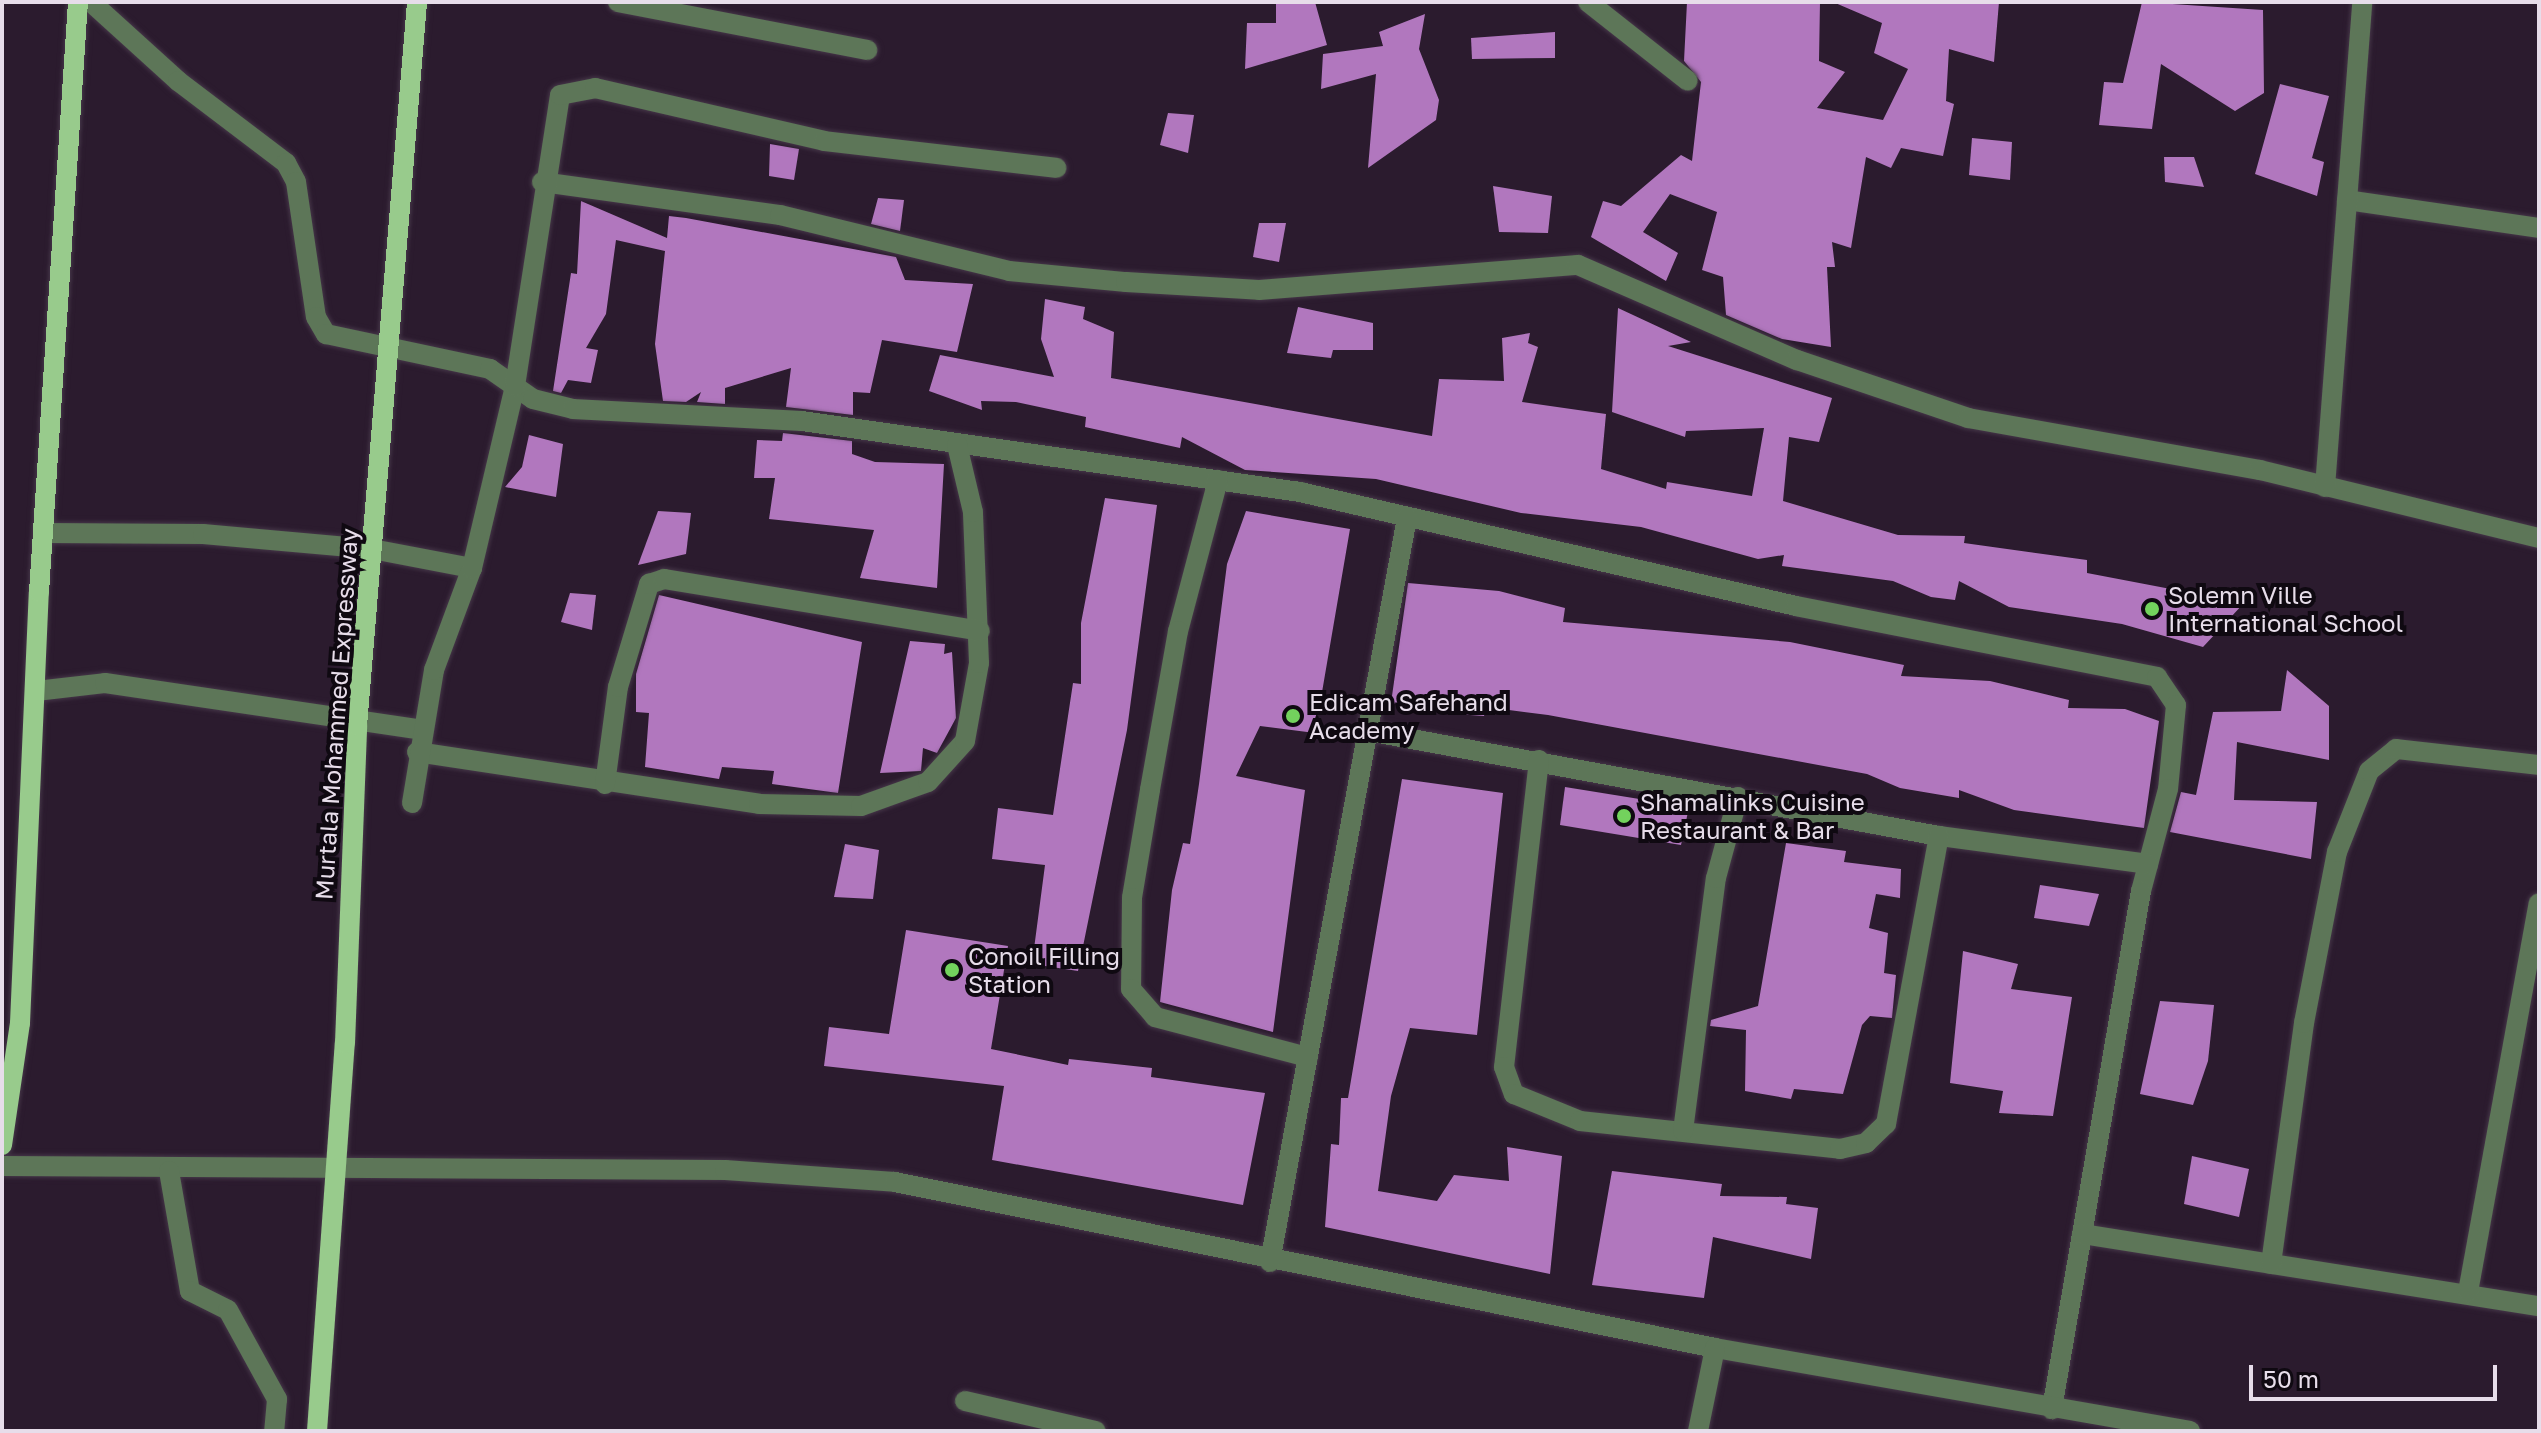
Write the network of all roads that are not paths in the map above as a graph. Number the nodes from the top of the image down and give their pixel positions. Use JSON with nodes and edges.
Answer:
{"nodes":[{"id":1,"x":78,"y":2,"type":"edge"},
{"id":2,"x":91,"y":2,"type":"edge"},
{"id":3,"x":417,"y":2,"type":"edge"},
{"id":4,"x":618,"y":2,"type":"edge"},
{"id":5,"x":1588,"y":2,"type":"edge"},
{"id":6,"x":2362,"y":2,"type":"edge"},
{"id":7,"x":867,"y":50,"type":"dead end"},
{"id":8,"x":1688,"y":81,"type":"dead end"},
{"id":9,"x":1056,"y":168,"type":"dead end"},
{"id":10,"x":542,"y":182,"type":"junction"},
{"id":11,"x":2347,"y":200,"type":"junction"},
{"id":12,"x":2539,"y":228,"type":"edge"},
{"id":13,"x":389,"y":348,"type":"junction"},
{"id":14,"x":515,"y":386,"type":"junction"},
{"id":15,"x":957,"y":445,"type":"junction"},
{"id":16,"x":1218,"y":480,"type":"junction"},
{"id":17,"x":2325,"y":487,"type":"junction"},
{"id":18,"x":1407,"y":518,"type":"junction"},
{"id":19,"x":43,"y":533,"type":"junction"},
{"id":20,"x":2539,"y":538,"type":"edge"},
{"id":21,"x":372,"y":549,"type":"junction"},
{"id":22,"x":472,"y":568,"type":"junction"},
{"id":23,"x":980,"y":631,"type":"junction"},
{"id":24,"x":36,"y":691,"type":"junction"},
{"id":25,"x":357,"y":726,"type":"junction"},
{"id":26,"x":422,"y":730,"type":"junction"},
{"id":27,"x":1368,"y":731,"type":"junction"},
{"id":28,"x":417,"y":752,"type":"junction"},
{"id":29,"x":1539,"y":760,"type":"junction"},
{"id":30,"x":2539,"y":765,"type":"edge"},
{"id":31,"x":605,"y":784,"type":"junction"},
{"id":32,"x":1738,"y":797,"type":"junction"},
{"id":33,"x":412,"y":803,"type":"dead end"},
{"id":34,"x":1939,"y":836,"type":"junction"},
{"id":35,"x":2148,"y":864,"type":"junction"},
{"id":36,"x":2539,"y":903,"type":"edge"},
{"id":37,"x":1308,"y":1057,"type":"junction"},
{"id":38,"x":1683,"y":1131,"type":"junction"},
{"id":39,"x":2,"y":1145,"type":"edge"},
{"id":40,"x":336,"y":1164,"type":"junction"},
{"id":41,"x":2,"y":1166,"type":"edge"},
{"id":42,"x":169,"y":1171,"type":"junction"},
{"id":43,"x":2082,"y":1234,"type":"junction"},
{"id":44,"x":1270,"y":1262,"type":"junction"},
{"id":45,"x":2271,"y":1264,"type":"junction"},
{"id":46,"x":2468,"y":1292,"type":"junction"},
{"id":47,"x":2539,"y":1306,"type":"edge"},
{"id":48,"x":1715,"y":1348,"type":"junction"},
{"id":49,"x":965,"y":1401,"type":"dead end"},
{"id":50,"x":2052,"y":1409,"type":"junction"},
{"id":51,"x":1053,"y":1426,"type":"edge"},
{"id":52,"x":274,"y":1431,"type":"edge"},
{"id":53,"x":317,"y":1431,"type":"edge"},
{"id":54,"x":1096,"y":1431,"type":"edge"},
{"id":55,"x":1698,"y":1431,"type":"edge"},
{"id":56,"x":2190,"y":1431,"type":"edge"}],
"edges":[{"from":1,"to":19,"type":"main road"},
{"from":2,"to":13,"type":"street"},
{"from":3,"to":13,"type":"main road","name":"Murtala Mohammed Expressway"},
{"from":4,"to":7,"type":"street"},
{"from":5,"to":8,"type":"street"},
{"from":6,"to":11,"type":"street"},
{"from":9,"to":10,"type":"street"},
{"from":10,"to":14,"type":"street"},
{"from":10,"to":17,"type":"street"},
{"from":11,"to":12,"type":"street"},
{"from":11,"to":17,"type":"street"},
{"from":13,"to":14,"type":"street"},
{"from":13,"to":21,"type":"main road","name":"Murtala Mohammed Expressway"},
{"from":14,"to":15,"type":"street"},
{"from":14,"to":22,"type":"street"},
{"from":15,"to":16,"type":"street"},
{"from":15,"to":23,"type":"street"},
{"from":16,"to":18,"type":"street"},
{"from":16,"to":37,"type":"street"},
{"from":17,"to":20,"type":"street"},
{"from":18,"to":27,"type":"street"},
{"from":18,"to":35,"type":"street"},
{"from":19,"to":21,"type":"street"},
{"from":19,"to":24,"type":"main road"},
{"from":21,"to":22,"type":"street"},
{"from":21,"to":25,"type":"main road","name":"Murtala Mohammed Expressway"},
{"from":22,"to":26,"type":"street"},
{"from":23,"to":31,"type":"street"},
{"from":23,"to":31,"type":"street"},
{"from":24,"to":25,"type":"street"},
{"from":24,"to":39,"type":"main road"},
{"from":25,"to":26,"type":"street"},
{"from":25,"to":40,"type":"main road","name":"Murtala Mohammed Expressway"},
{"from":26,"to":28,"type":"street"},
{"from":27,"to":29,"type":"street"},
{"from":27,"to":37,"type":"street"},
{"from":28,"to":31,"type":"street"},
{"from":28,"to":33,"type":"street"},
{"from":29,"to":32,"type":"street"},
{"from":29,"to":38,"type":"street"},
{"from":30,"to":45,"type":"street"},
{"from":32,"to":34,"type":"street"},
{"from":32,"to":38,"type":"street"},
{"from":34,"to":35,"type":"street"},
{"from":34,"to":38,"type":"street"},
{"from":35,"to":43,"type":"street"},
{"from":36,"to":46,"type":"street"},
{"from":37,"to":44,"type":"street"},
{"from":40,"to":42,"type":"street"},
{"from":40,"to":44,"type":"street"},
{"from":40,"to":53,"type":"main road","name":"Murtala Mohammed Expressway"},
{"from":41,"to":42,"type":"street"},
{"from":42,"to":52,"type":"street"},
{"from":43,"to":45,"type":"street"},
{"from":43,"to":50,"type":"street"},
{"from":44,"to":48,"type":"street"},
{"from":45,"to":46,"type":"street"},
{"from":46,"to":47,"type":"street"},
{"from":48,"to":50,"type":"street"},
{"from":48,"to":55,"type":"street"},
{"from":49,"to":51,"type":"street"},
{"from":50,"to":56,"type":"street"},
{"from":51,"to":54,"type":"street"}]}
